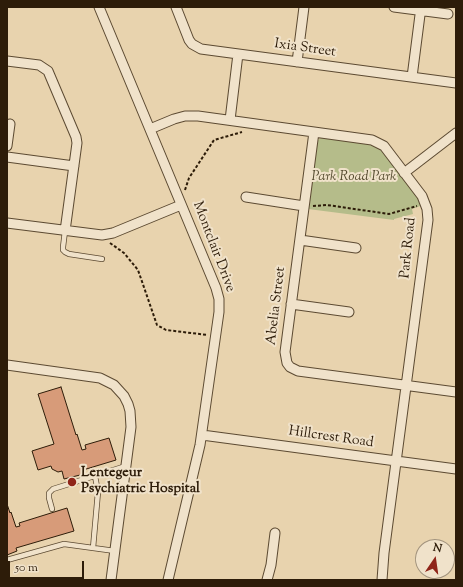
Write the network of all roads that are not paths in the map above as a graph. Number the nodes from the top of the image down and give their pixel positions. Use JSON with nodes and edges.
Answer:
{"nodes":[{"id":1,"x":99,"y":7,"type":"edge"},
{"id":2,"x":176,"y":7,"type":"edge"},
{"id":3,"x":304,"y":7,"type":"edge"},
{"id":4,"x":394,"y":7,"type":"edge"},
{"id":5,"x":421,"y":9,"type":"edge"},
{"id":6,"x":448,"y":14,"type":"dead end"},
{"id":7,"x":238,"y":54,"type":"junction"},
{"id":8,"x":7,"y":61,"type":"edge"},
{"id":9,"x":297,"y":62,"type":"junction"},
{"id":10,"x":412,"y":77,"type":"junction"},
{"id":11,"x":456,"y":83,"type":"edge"},
{"id":12,"x":230,"y":120,"type":"junction"},
{"id":13,"x":10,"y":124,"type":"dead end"},
{"id":14,"x":150,"y":129,"type":"junction"},
{"id":15,"x":314,"y":132,"type":"junction"},
{"id":16,"x":456,"y":133,"type":"edge"},
{"id":17,"x":7,"y":146,"type":"edge"},
{"id":18,"x":7,"y":157,"type":"edge"},
{"id":19,"x":74,"y":166,"type":"junction"},
{"id":20,"x":404,"y":173,"type":"junction"},
{"id":21,"x":246,"y":197,"type":"dead end"},
{"id":22,"x":181,"y":205,"type":"junction"},
{"id":23,"x":304,"y":206,"type":"junction"},
{"id":24,"x":7,"y":223,"type":"edge"},
{"id":25,"x":65,"y":231,"type":"junction"},
{"id":26,"x":300,"y":240,"type":"junction"},
{"id":27,"x":356,"y":248,"type":"dead end"},
{"id":28,"x":102,"y":259,"type":"dead end"},
{"id":29,"x":291,"y":304,"type":"junction"},
{"id":30,"x":349,"y":312,"type":"dead end"},
{"id":31,"x":7,"y":365,"type":"edge"},
{"id":32,"x":406,"y":385,"type":"junction"},
{"id":33,"x":456,"y":392,"type":"edge"},
{"id":34,"x":202,"y":435,"type":"junction"},
{"id":35,"x":396,"y":461,"type":"junction"},
{"id":36,"x":126,"y":466,"type":"junction"},
{"id":37,"x":456,"y":469,"type":"edge"},
{"id":38,"x":95,"y":476,"type":"junction"},
{"id":39,"x":52,"y":509,"type":"dead end"},
{"id":40,"x":275,"y":533,"type":"dead end"},
{"id":41,"x":93,"y":548,"type":"junction"},
{"id":42,"x":115,"y":551,"type":"junction"},
{"id":43,"x":7,"y":560,"type":"edge"},
{"id":44,"x":111,"y":580,"type":"edge"},
{"id":45,"x":168,"y":580,"type":"edge"},
{"id":46,"x":267,"y":580,"type":"edge"},
{"id":47,"x":382,"y":580,"type":"edge"}],
"edges":[{"from":1,"to":14,"type":"street","name":"Montclair Drive"},
{"from":2,"to":7,"type":"street","name":"Ixia Street"},
{"from":3,"to":9,"type":"street"},
{"from":4,"to":5,"type":"street"},
{"from":5,"to":6,"type":"street"},
{"from":5,"to":10,"type":"street"},
{"from":7,"to":9,"type":"street","name":"Ixia Street"},
{"from":7,"to":12,"type":"street"},
{"from":8,"to":19,"type":"street"},
{"from":9,"to":10,"type":"street","name":"Ixia Street"},
{"from":10,"to":11,"type":"street","name":"Ixia Street"},
{"from":12,"to":14,"type":"street","name":"Park Road"},
{"from":12,"to":15,"type":"street","name":"Park Road"},
{"from":13,"to":17,"type":"street"},
{"from":14,"to":22,"type":"street","name":"Montclair Drive"},
{"from":15,"to":20,"type":"street","name":"Park Road"},
{"from":15,"to":23,"type":"street","name":"Abelia Street"},
{"from":16,"to":20,"type":"street"},
{"from":18,"to":19,"type":"street"},
{"from":19,"to":25,"type":"street"},
{"from":20,"to":32,"type":"street","name":"Park Road"},
{"from":21,"to":23,"type":"street"},
{"from":22,"to":25,"type":"street"},
{"from":22,"to":34,"type":"street","name":"Montclair Drive"},
{"from":23,"to":26,"type":"street","name":"Abelia Street"},
{"from":24,"to":25,"type":"street"},
{"from":25,"to":28,"type":"lane"},
{"from":26,"to":27,"type":"street"},
{"from":26,"to":29,"type":"street","name":"Abelia Street"},
{"from":29,"to":30,"type":"street"},
{"from":29,"to":32,"type":"street","name":"Abelia Street"},
{"from":31,"to":36,"type":"street"},
{"from":32,"to":33,"type":"street","name":"Abelia Street"},
{"from":32,"to":35,"type":"street","name":"Park Road"},
{"from":34,"to":35,"type":"street","name":"Hillcrest Road"},
{"from":34,"to":45,"type":"street","name":"Montclair Drive"},
{"from":35,"to":37,"type":"street","name":"Hillcrest Road"},
{"from":35,"to":47,"type":"street","name":"Park Road"},
{"from":36,"to":38,"type":"lane"},
{"from":36,"to":42,"type":"street"},
{"from":38,"to":39,"type":"lane"},
{"from":38,"to":41,"type":"lane"},
{"from":40,"to":46,"type":"street"},
{"from":41,"to":42,"type":"lane"},
{"from":41,"to":43,"type":"lane"},
{"from":42,"to":44,"type":"street"}]}
